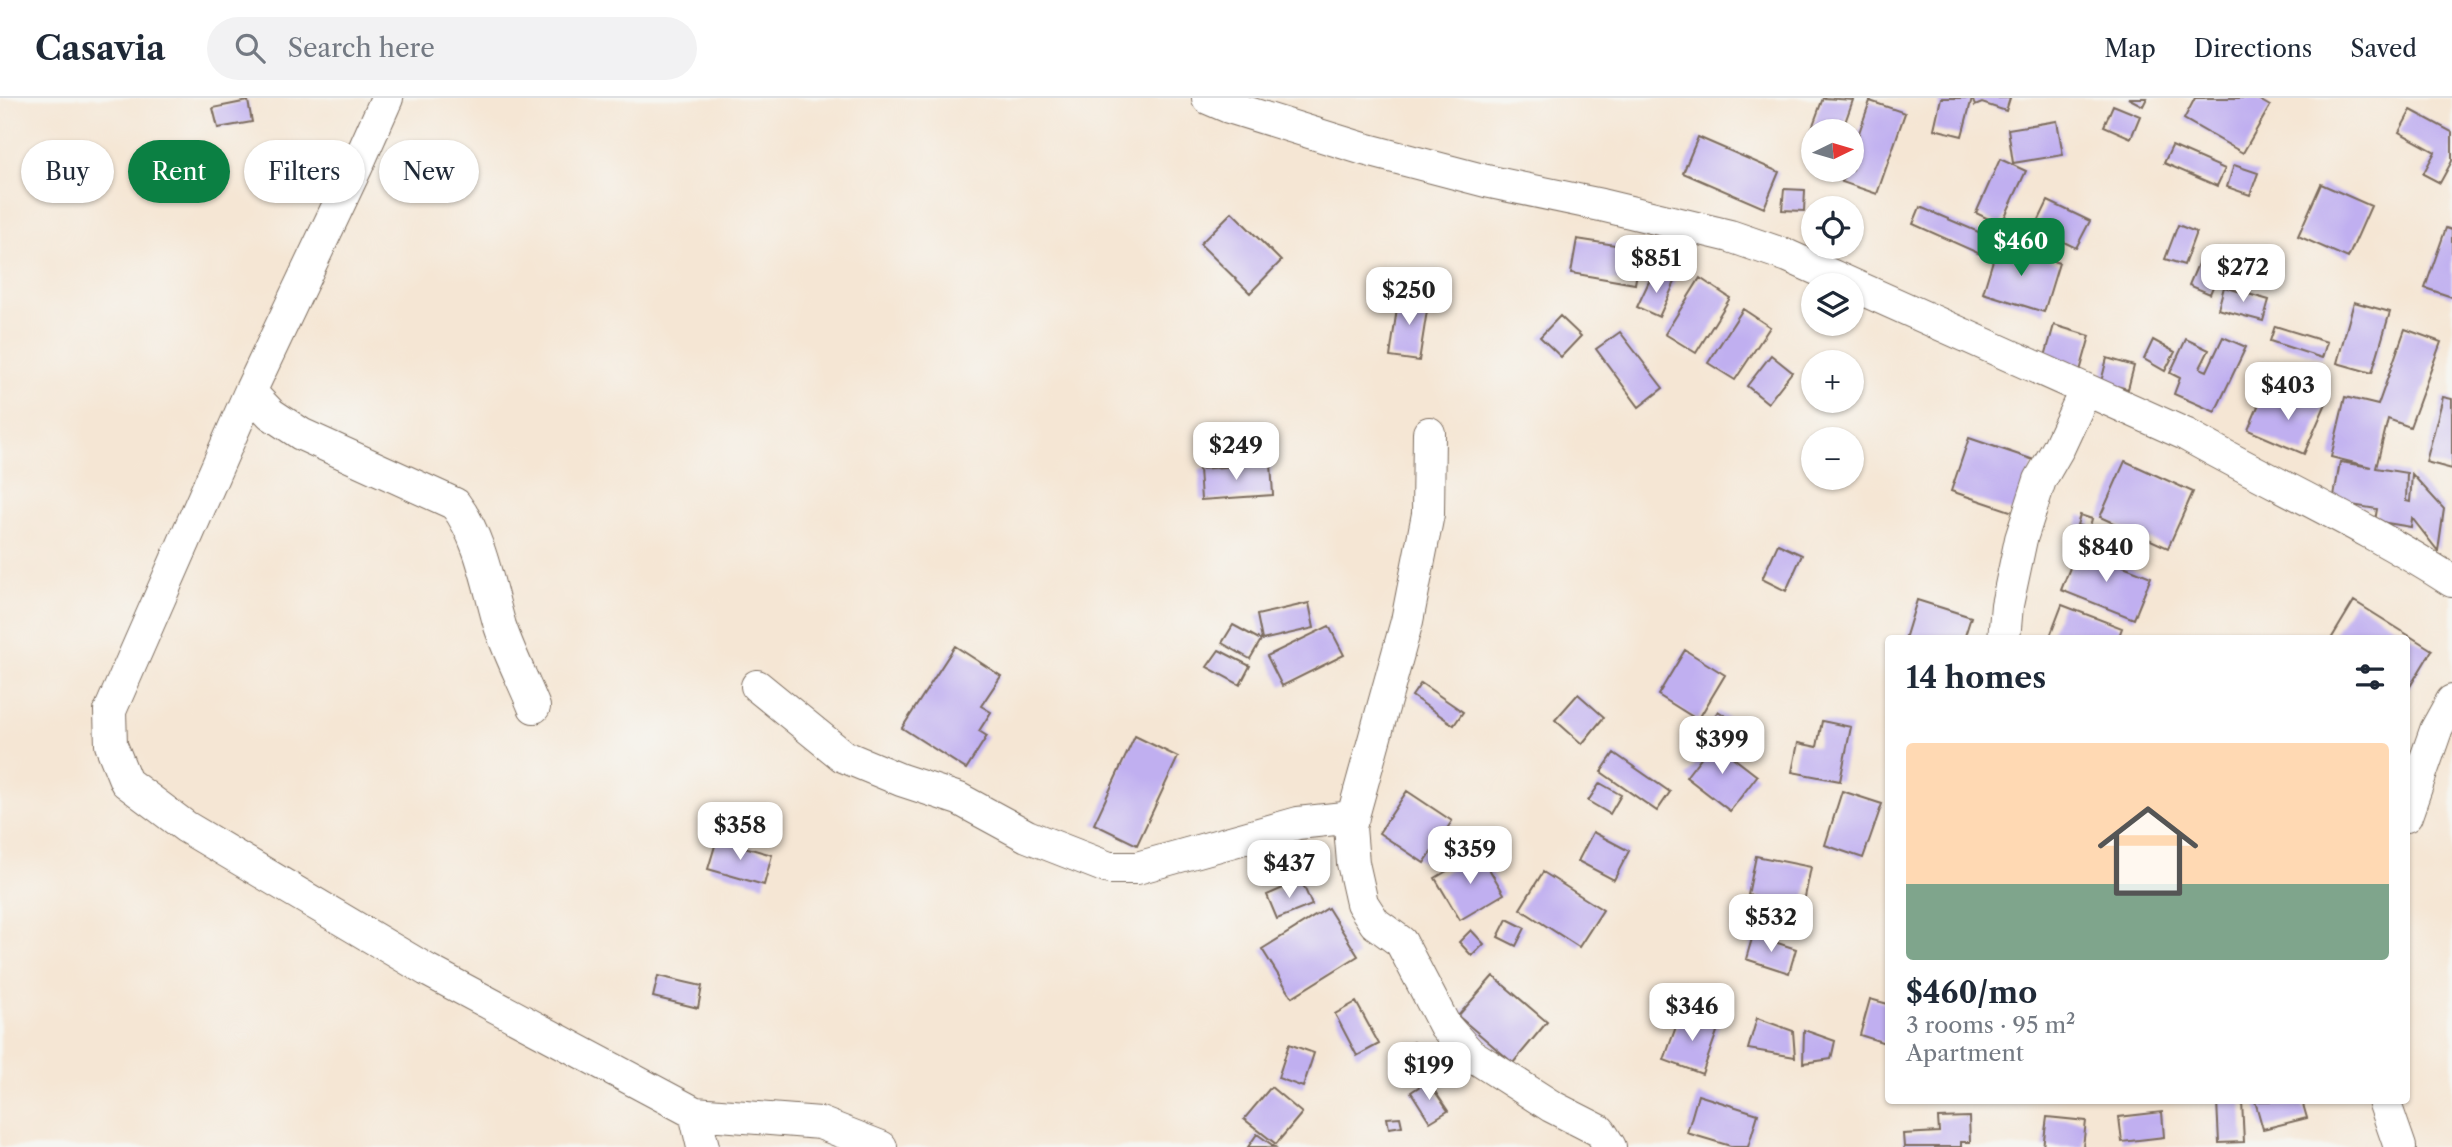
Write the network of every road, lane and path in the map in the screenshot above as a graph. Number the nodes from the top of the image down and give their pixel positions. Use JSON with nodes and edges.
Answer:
{"nodes":[{"id":1,"x":387,"y":98,"type":"edge"},
{"id":2,"x":1208,"y":98,"type":"edge"},
{"id":3,"x":2085,"y":391,"type":"junction"},
{"id":4,"x":250,"y":392,"type":"junction"},
{"id":5,"x":1429,"y":433,"type":"dead end"},
{"id":6,"x":2452,"y":581,"type":"edge"},
{"id":7,"x":2004,"y":635,"type":"edge"},
{"id":8,"x":757,"y":686,"type":"dead end"},
{"id":9,"x":2452,"y":701,"type":"edge"},
{"id":10,"x":534,"y":707,"type":"dead end"},
{"id":11,"x":2410,"y":805,"type":"edge"},
{"id":12,"x":1353,"y":817,"type":"junction"},
{"id":13,"x":2385,"y":1104,"type":"edge"},
{"id":14,"x":695,"y":1113,"type":"junction"},
{"id":15,"x":703,"y":1147,"type":"edge"},
{"id":16,"x":881,"y":1147,"type":"edge"},
{"id":17,"x":1610,"y":1147,"type":"edge"},
{"id":18,"x":2400,"y":1147,"type":"edge"}],
"edges":[{"from":1,"to":4,"type":"street"},
{"from":2,"to":3,"type":"street"},
{"from":3,"to":6,"type":"street"},
{"from":3,"to":7,"type":"street"},
{"from":4,"to":10,"type":"street"},
{"from":4,"to":14,"type":"street"},
{"from":5,"to":12,"type":"street"},
{"from":8,"to":12,"type":"street"},
{"from":9,"to":11,"type":"street"},
{"from":12,"to":17,"type":"street"},
{"from":13,"to":18,"type":"street"},
{"from":14,"to":15,"type":"street"},
{"from":14,"to":16,"type":"street"}]}
